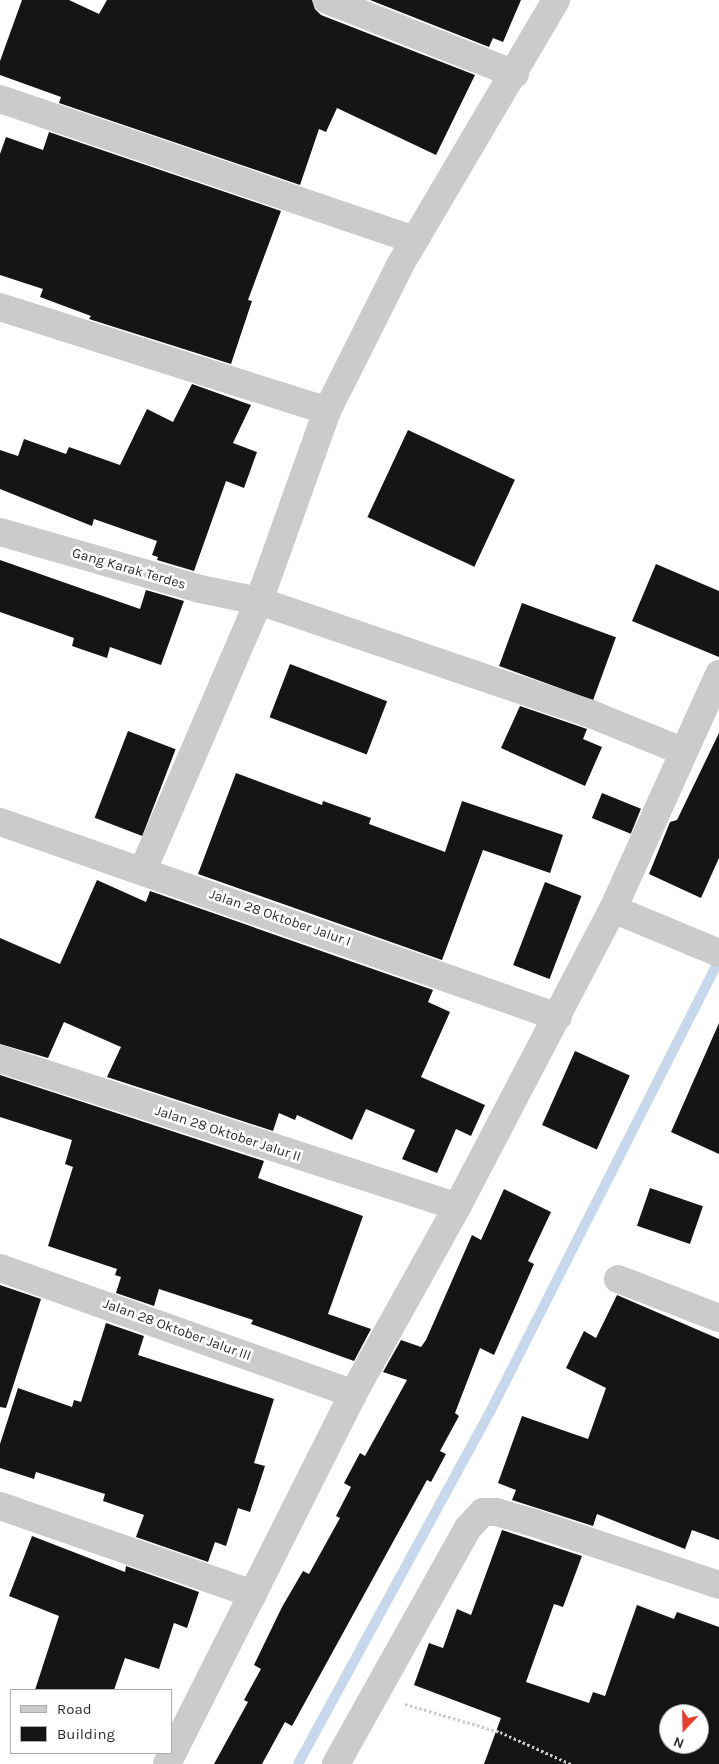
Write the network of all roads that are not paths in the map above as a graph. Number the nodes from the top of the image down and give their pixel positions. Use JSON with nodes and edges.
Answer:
{"nodes":[{"id":1,"x":327,"y":0,"type":"edge"},
{"id":2,"x":556,"y":0,"type":"edge"},
{"id":3,"x":515,"y":74,"type":"junction"},
{"id":4,"x":0,"y":99,"type":"edge"},
{"id":5,"x":414,"y":240,"type":"junction"},
{"id":6,"x":0,"y":307,"type":"edge"},
{"id":7,"x":328,"y":411,"type":"junction"},
{"id":8,"x":0,"y":532,"type":"edge"},
{"id":9,"x":260,"y":601,"type":"junction"},
{"id":10,"x":719,"y":674,"type":"edge"},
{"id":11,"x":684,"y":752,"type":"junction"},
{"id":12,"x":0,"y":822,"type":"edge"},
{"id":13,"x":143,"y":870,"type":"junction"},
{"id":14,"x":614,"y":909,"type":"junction"},
{"id":15,"x":719,"y":954,"type":"edge"},
{"id":16,"x":558,"y":1017,"type":"junction"},
{"id":17,"x":0,"y":1060,"type":"edge"},
{"id":18,"x":457,"y":1207,"type":"junction"},
{"id":19,"x":0,"y":1268,"type":"edge"},
{"id":20,"x":618,"y":1278,"type":"dead end"},
{"id":21,"x":719,"y":1318,"type":"edge"},
{"id":22,"x":353,"y":1394,"type":"junction"},
{"id":23,"x":0,"y":1506,"type":"edge"},
{"id":24,"x":719,"y":1585,"type":"edge"},
{"id":25,"x":253,"y":1594,"type":"junction"},
{"id":26,"x":167,"y":1764,"type":"edge"},
{"id":27,"x":336,"y":1764,"type":"edge"}],
"edges":[{"from":1,"to":3,"type":"street"},
{"from":2,"to":3,"type":"street"},
{"from":3,"to":5,"type":"street"},
{"from":4,"to":5,"type":"street"},
{"from":5,"to":7,"type":"street"},
{"from":6,"to":7,"type":"street"},
{"from":7,"to":9,"type":"street"},
{"from":8,"to":9,"type":"street","name":"Gang Karak Terdes"},
{"from":9,"to":11,"type":"street","name":"Gang Karak Terdes"},
{"from":9,"to":13,"type":"street"},
{"from":10,"to":11,"type":"street"},
{"from":11,"to":14,"type":"street"},
{"from":12,"to":13,"type":"street","name":"Jalan 28 Oktober Jalur I"},
{"from":13,"to":16,"type":"street","name":"Jalan 28 Oktober Jalur I"},
{"from":14,"to":15,"type":"street"},
{"from":14,"to":16,"type":"street"},
{"from":16,"to":18,"type":"street"},
{"from":17,"to":18,"type":"street","name":"Jalan 28 Oktober Jalur II"},
{"from":18,"to":22,"type":"street"},
{"from":19,"to":22,"type":"street","name":"Jalan 28 Oktober Jalur III"},
{"from":20,"to":21,"type":"street"},
{"from":22,"to":25,"type":"street"},
{"from":23,"to":25,"type":"street"},
{"from":24,"to":27,"type":"street"},
{"from":25,"to":26,"type":"street"}]}
